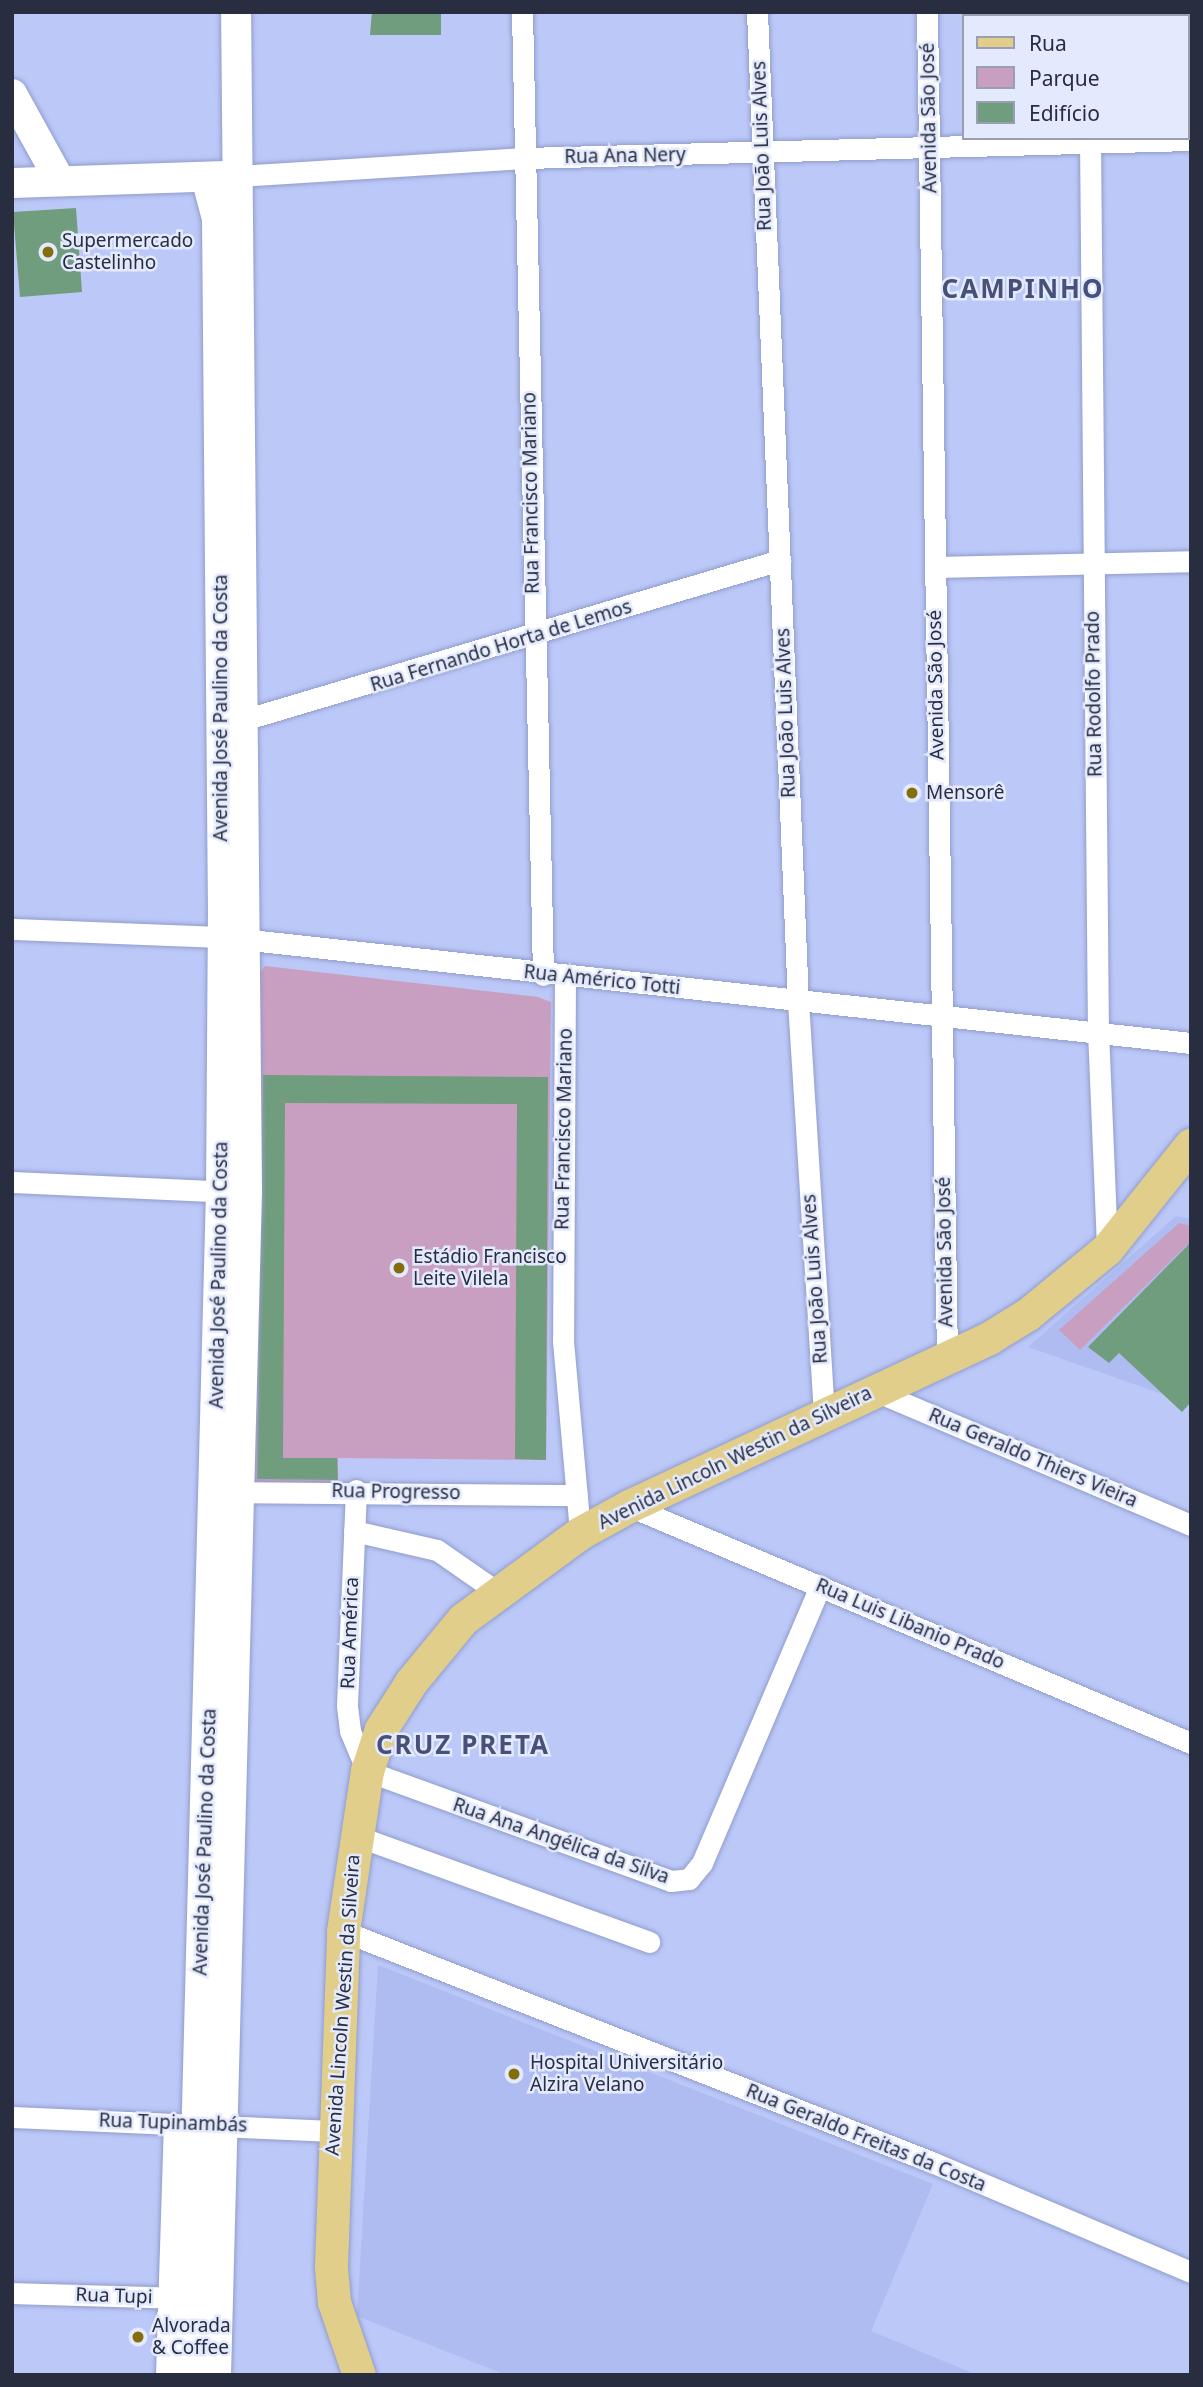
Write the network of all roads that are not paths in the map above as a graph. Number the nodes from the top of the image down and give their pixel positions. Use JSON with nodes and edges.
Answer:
{"nodes":[{"id":1,"x":236,"y":12,"type":"edge"},
{"id":2,"x":522,"y":12,"type":"edge"},
{"id":3,"x":757,"y":12,"type":"edge"},
{"id":4,"x":927,"y":12,"type":"edge"},
{"id":5,"x":12,"y":94,"type":"edge"},
{"id":6,"x":1090,"y":140,"type":"edge"},
{"id":7,"x":1191,"y":140,"type":"edge"},
{"id":8,"x":930,"y":147,"type":"junction"},
{"id":9,"x":762,"y":154,"type":"junction"},
{"id":10,"x":525,"y":158,"type":"junction"},
{"id":11,"x":237,"y":176,"type":"junction"},
{"id":12,"x":206,"y":177,"type":"junction"},
{"id":13,"x":60,"y":181,"type":"junction"},
{"id":14,"x":12,"y":183,"type":"edge"},
{"id":15,"x":230,"y":341,"type":"junction"},
{"id":16,"x":780,"y":560,"type":"junction"},
{"id":17,"x":1191,"y":561,"type":"edge"},
{"id":18,"x":1093,"y":562,"type":"junction"},
{"id":19,"x":935,"y":566,"type":"junction"},
{"id":20,"x":534,"y":637,"type":"junction"},
{"id":21,"x":233,"y":723,"type":"junction"},
{"id":22,"x":12,"y":929,"type":"edge"},
{"id":23,"x":235,"y":939,"type":"junction"},
{"id":24,"x":543,"y":975,"type":"junction"},
{"id":25,"x":565,"y":976,"type":"junction"},
{"id":26,"x":798,"y":1001,"type":"junction"},
{"id":27,"x":940,"y":1014,"type":"junction"},
{"id":28,"x":1098,"y":1031,"type":"junction"},
{"id":29,"x":1191,"y":1043,"type":"edge"},
{"id":30,"x":1191,"y":1144,"type":"edge"},
{"id":31,"x":12,"y":1182,"type":"edge"},
{"id":32,"x":234,"y":1192,"type":"junction"},
{"id":33,"x":1107,"y":1249,"type":"junction"},
{"id":34,"x":947,"y":1358,"type":"junction"},
{"id":35,"x":876,"y":1391,"type":"junction"},
{"id":36,"x":824,"y":1413,"type":"junction"},
{"id":37,"x":356,"y":1490,"type":"junction"},
{"id":38,"x":228,"y":1492,"type":"junction"},
{"id":39,"x":577,"y":1495,"type":"junction"},
{"id":40,"x":629,"y":1506,"type":"junction"},
{"id":41,"x":1191,"y":1525,"type":"edge"},
{"id":42,"x":354,"y":1531,"type":"junction"},
{"id":43,"x":580,"y":1533,"type":"junction"},
{"id":44,"x":820,"y":1586,"type":"junction"},
{"id":45,"x":496,"y":1591,"type":"junction"},
{"id":46,"x":1191,"y":1743,"type":"edge"},
{"id":47,"x":367,"y":1771,"type":"junction"},
{"id":48,"x":354,"y":1835,"type":"junction"},
{"id":49,"x":343,"y":1931,"type":"junction"},
{"id":50,"x":649,"y":1942,"type":"dead end"},
{"id":51,"x":12,"y":2117,"type":"edge"},
{"id":52,"x":197,"y":2124,"type":"junction"},
{"id":53,"x":334,"y":2132,"type":"junction"},
{"id":54,"x":1191,"y":2272,"type":"edge"},
{"id":55,"x":12,"y":2293,"type":"edge"},
{"id":56,"x":192,"y":2298,"type":"junction"},
{"id":57,"x":166,"y":2375,"type":"edge"},
{"id":58,"x":190,"y":2375,"type":"edge"},
{"id":59,"x":215,"y":2375,"type":"edge"},
{"id":60,"x":359,"y":2375,"type":"edge"}],
"edges":[{"from":1,"to":11,"type":"main road","name":"Avenida José Paulino da Costa"},
{"from":2,"to":10,"type":"street","name":"Rua Francisco Mariano"},
{"from":3,"to":9,"type":"street","name":"Rua João Luis Alves"},
{"from":4,"to":8,"type":"street","name":"Avenida São José"},
{"from":5,"to":13,"type":"main road"},
{"from":6,"to":7,"type":"street","name":"Rua Ana Nery"},
{"from":6,"to":8,"type":"street","name":"Rua Ana Nery"},
{"from":6,"to":18,"type":"street","name":"Rua Rodolfo Prado"},
{"from":8,"to":9,"type":"street","name":"Rua Ana Nery"},
{"from":8,"to":19,"type":"street","name":"Avenida São José"},
{"from":9,"to":10,"type":"street","name":"Rua Ana Nery"},
{"from":9,"to":16,"type":"street","name":"Rua João Luis Alves"},
{"from":10,"to":11,"type":"street","name":"Rua Ana Nery"},
{"from":10,"to":20,"type":"street","name":"Rua Francisco Mariano"},
{"from":11,"to":12,"type":"main road","name":"Rua Ana Nery"},
{"from":11,"to":15,"type":"main road","name":"Avenida José Paulino da Costa"},
{"from":12,"to":13,"type":"main road","name":"Rua Ana Nery"},
{"from":12,"to":15,"type":"main road","name":"Avenida José Paulino da Costa"},
{"from":13,"to":14,"type":"main road","name":"Rua Ana Nery"},
{"from":15,"to":21,"type":"main road","name":"Avenida José Paulino da Costa"},
{"from":16,"to":20,"type":"street","name":"Rua Fernando Horta de Lemos"},
{"from":16,"to":26,"type":"street","name":"Rua João Luis Alves"},
{"from":17,"to":18,"type":"street"},
{"from":18,"to":19,"type":"street"},
{"from":18,"to":28,"type":"street","name":"Rua Rodolfo Prado"},
{"from":19,"to":27,"type":"street","name":"Avenida São José"},
{"from":20,"to":21,"type":"street","name":"Rua Fernando Horta de Lemos"},
{"from":20,"to":24,"type":"street","name":"Rua Francisco Mariano"},
{"from":21,"to":23,"type":"main road","name":"Avenida José Paulino da Costa"},
{"from":22,"to":23,"type":"street","name":"Rua Américo Totti"},
{"from":23,"to":24,"type":"street","name":"Rua Américo Totti"},
{"from":23,"to":32,"type":"main road","name":"Avenida José Paulino da Costa"},
{"from":24,"to":25,"type":"street","name":"Rua Américo Totti"},
{"from":25,"to":26,"type":"street","name":"Rua Américo Totti"},
{"from":25,"to":39,"type":"street","name":"Rua Francisco Mariano"},
{"from":26,"to":27,"type":"street","name":"Rua Américo Totti"},
{"from":26,"to":36,"type":"street","name":"Rua João Luis Alves"},
{"from":27,"to":28,"type":"street","name":"Rua Américo Totti"},
{"from":27,"to":34,"type":"street","name":"Avenida São José"},
{"from":28,"to":29,"type":"street","name":"Rua Américo Totti"},
{"from":28,"to":33,"type":"street","name":"Rua Rodolfo Prado"},
{"from":30,"to":33,"type":"main road","name":"Avenida Lincoln Westin da Silveira"},
{"from":31,"to":32,"type":"street"},
{"from":32,"to":38,"type":"main road","name":"Avenida José Paulino da Costa"},
{"from":33,"to":34,"type":"main road","name":"Avenida Lincoln Westin da Silveira"},
{"from":34,"to":35,"type":"main road","name":"Avenida Lincoln Westin da Silveira"},
{"from":35,"to":36,"type":"main road","name":"Avenida Lincoln Westin da Silveira"},
{"from":35,"to":41,"type":"street","name":"Rua Geraldo Thiers Vieira"},
{"from":36,"to":40,"type":"main road","name":"Avenida Lincoln Westin da Silveira"},
{"from":37,"to":38,"type":"street","name":"Rua Progresso"},
{"from":37,"to":39,"type":"street","name":"Rua Progresso"},
{"from":37,"to":42,"type":"street","name":"Rua América"},
{"from":38,"to":52,"type":"main road","name":"Avenida José Paulino da Costa"},
{"from":39,"to":43,"type":"street","name":"Rua Francisco Mariano"},
{"from":40,"to":43,"type":"main road","name":"Avenida Lincoln Westin da Silveira"},
{"from":40,"to":44,"type":"street","name":"Rua Luis Libanio Prado"},
{"from":42,"to":45,"type":"street"},
{"from":42,"to":47,"type":"street","name":"Rua América"},
{"from":43,"to":45,"type":"main road","name":"Avenida Lincoln Westin da Silveira"},
{"from":44,"to":46,"type":"street","name":"Rua Luis Libanio Prado"},
{"from":44,"to":47,"type":"street","name":"Rua Ana Angélica da Silva"},
{"from":45,"to":47,"type":"main road","name":"Avenida Lincoln Westin da Silveira"},
{"from":47,"to":48,"type":"main road","name":"Avenida Lincoln Westin da Silveira"},
{"from":48,"to":49,"type":"main road","name":"Avenida Lincoln Westin da Silveira"},
{"from":48,"to":50,"type":"street"},
{"from":49,"to":53,"type":"main road","name":"Avenida Lincoln Westin da Silveira"},
{"from":49,"to":54,"type":"street","name":"Rua Geraldo Freitas da Costa"},
{"from":51,"to":52,"type":"street","name":"Rua Tupinambás"},
{"from":52,"to":53,"type":"street","name":"Rua Tupinambás"},
{"from":52,"to":56,"type":"main road","name":"Avenida José Paulino da Costa"},
{"from":52,"to":56,"type":"street"},
{"from":53,"to":60,"type":"main road","name":"Avenida Lincoln Westin da Silveira"},
{"from":55,"to":56,"type":"street","name":"Rua Tupi"},
{"from":56,"to":57,"type":"street"},
{"from":56,"to":58,"type":"main road","name":"Avenida José Paulino da Costa"},
{"from":56,"to":59,"type":"main road","name":"Avenida José Paulino da Costa"}]}
